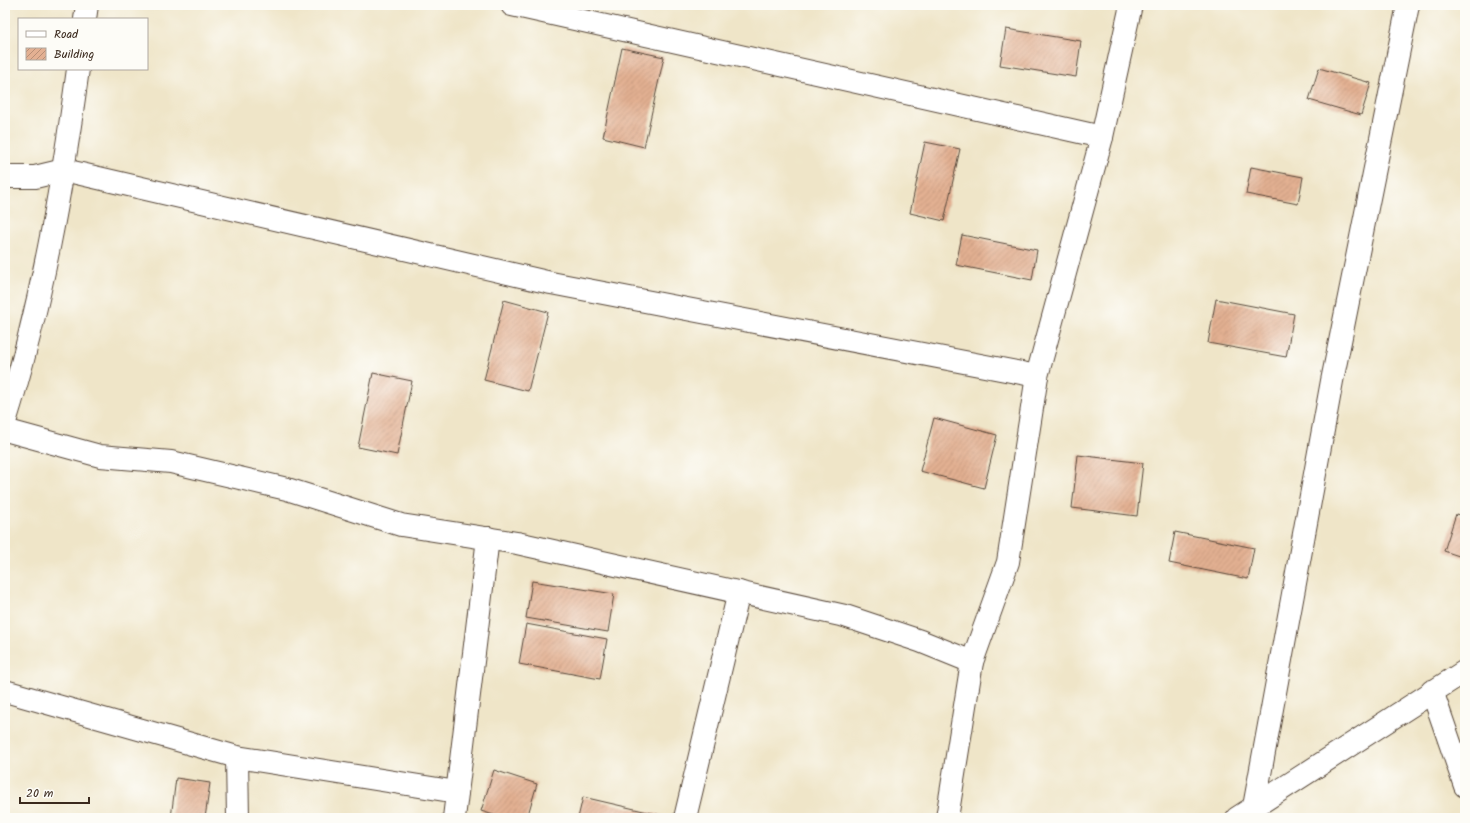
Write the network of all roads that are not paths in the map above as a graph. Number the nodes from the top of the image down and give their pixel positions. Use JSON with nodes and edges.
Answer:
{"nodes":[{"id":1,"x":87,"y":5,"type":"edge"},
{"id":2,"x":512,"y":5,"type":"edge"},
{"id":3,"x":1131,"y":5,"type":"edge"},
{"id":4,"x":1408,"y":5,"type":"edge"},
{"id":5,"x":85,"y":18,"type":"edge"},
{"id":6,"x":78,"y":70,"type":"edge"},
{"id":7,"x":1102,"y":137,"type":"junction"},
{"id":8,"x":64,"y":170,"type":"junction"},
{"id":9,"x":5,"y":177,"type":"edge"},
{"id":10,"x":1037,"y":376,"type":"junction"},
{"id":11,"x":5,"y":422,"type":"edge"},
{"id":12,"x":5,"y":430,"type":"edge"},
{"id":13,"x":488,"y":538,"type":"junction"},
{"id":14,"x":739,"y":592,"type":"junction"},
{"id":15,"x":972,"y":662,"type":"junction"},
{"id":16,"x":1465,"y":671,"type":"edge"},
{"id":17,"x":1432,"y":691,"type":"junction"},
{"id":18,"x":5,"y":692,"type":"edge"},
{"id":19,"x":236,"y":757,"type":"junction"},
{"id":20,"x":1465,"y":786,"type":"edge"},
{"id":21,"x":457,"y":792,"type":"junction"},
{"id":22,"x":1246,"y":813,"type":"edge"},
{"id":23,"x":238,"y":818,"type":"edge"},
{"id":24,"x":454,"y":818,"type":"edge"},
{"id":25,"x":685,"y":818,"type":"edge"},
{"id":26,"x":947,"y":818,"type":"edge"}],
"edges":[{"from":1,"to":5,"type":"street"},
{"from":2,"to":7,"type":"street"},
{"from":3,"to":7,"type":"street"},
{"from":4,"to":22,"type":"street"},
{"from":6,"to":8,"type":"street"},
{"from":7,"to":10,"type":"street"},
{"from":8,"to":9,"type":"street"},
{"from":8,"to":10,"type":"street"},
{"from":8,"to":11,"type":"street"},
{"from":10,"to":15,"type":"street"},
{"from":12,"to":13,"type":"street"},
{"from":13,"to":14,"type":"street"},
{"from":13,"to":21,"type":"street"},
{"from":14,"to":15,"type":"street"},
{"from":14,"to":25,"type":"street"},
{"from":15,"to":26,"type":"street"},
{"from":16,"to":17,"type":"street"},
{"from":17,"to":20,"type":"street"},
{"from":17,"to":22,"type":"street"},
{"from":18,"to":19,"type":"street"},
{"from":19,"to":21,"type":"street"},
{"from":19,"to":23,"type":"street"},
{"from":21,"to":24,"type":"street"}]}
